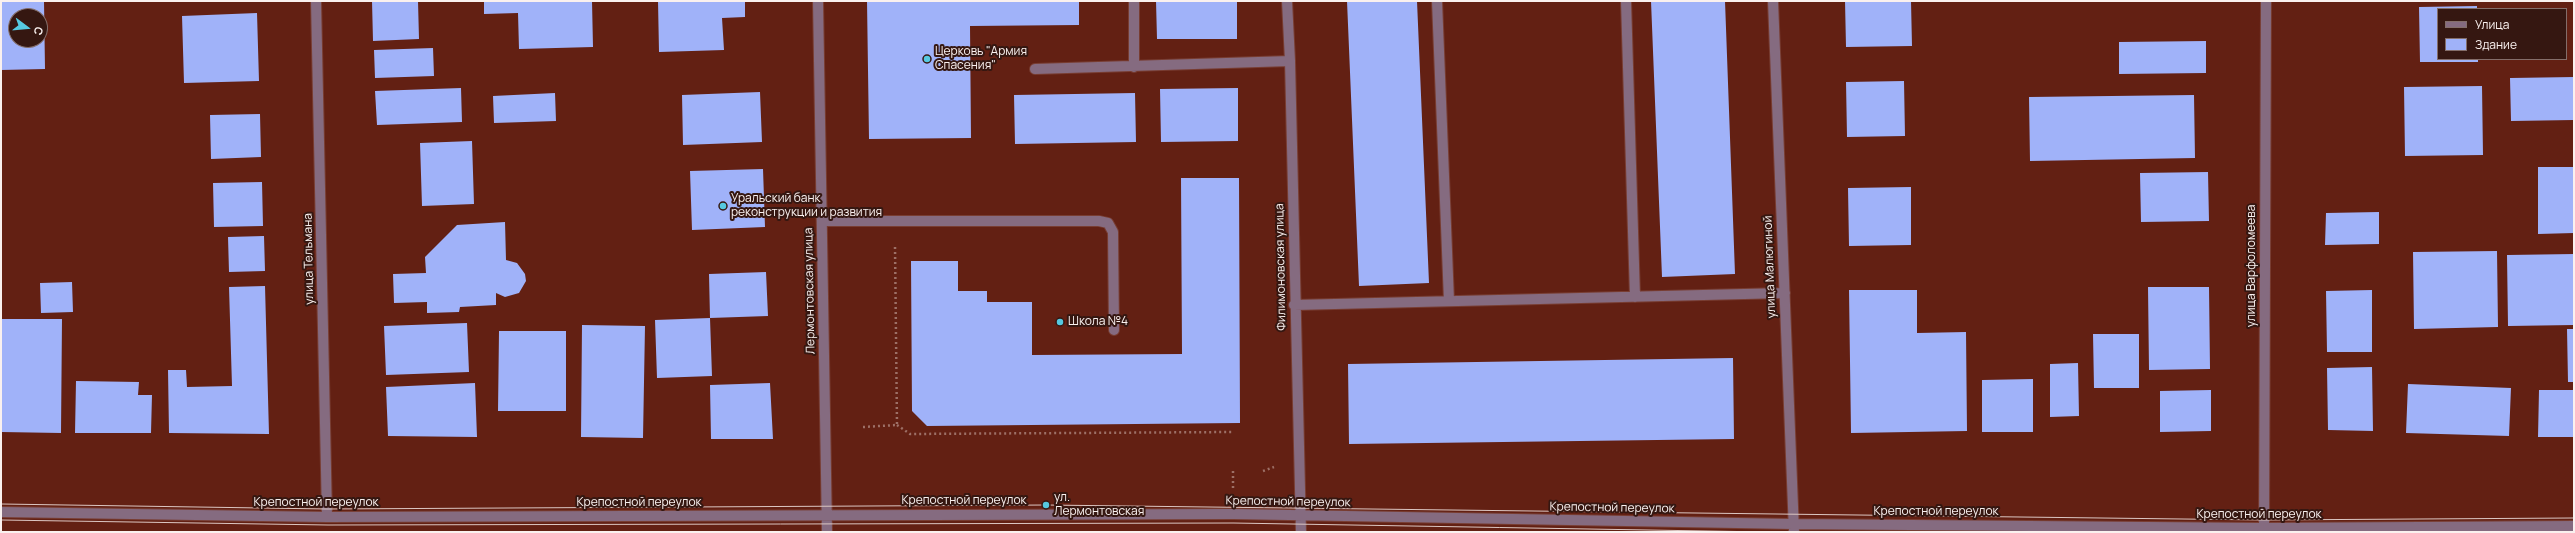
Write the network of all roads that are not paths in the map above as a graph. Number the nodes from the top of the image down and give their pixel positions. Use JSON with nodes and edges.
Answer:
{"nodes":[{"id":1,"x":316,"y":1,"type":"edge"},
{"id":2,"x":818,"y":1,"type":"edge"},
{"id":3,"x":1134,"y":1,"type":"edge"},
{"id":4,"x":1287,"y":1,"type":"edge"},
{"id":5,"x":1437,"y":1,"type":"edge"},
{"id":6,"x":1626,"y":1,"type":"edge"},
{"id":7,"x":1772,"y":1,"type":"edge"},
{"id":8,"x":2266,"y":1,"type":"edge"},
{"id":9,"x":1290,"y":61,"type":"junction"},
{"id":10,"x":1134,"y":67,"type":"junction"},
{"id":11,"x":1036,"y":69,"type":"dead end"},
{"id":12,"x":822,"y":221,"type":"junction"},
{"id":13,"x":1784,"y":293,"type":"junction"},
{"id":14,"x":1634,"y":297,"type":"junction"},
{"id":15,"x":1449,"y":302,"type":"junction"},
{"id":16,"x":1294,"y":305,"type":"junction"},
{"id":17,"x":1114,"y":330,"type":"dead end"},
{"id":18,"x":826,"y":510,"type":"junction"},
{"id":19,"x":1,"y":512,"type":"edge"},
{"id":20,"x":1301,"y":515,"type":"junction"},
{"id":21,"x":327,"y":517,"type":"junction"},
{"id":22,"x":2574,"y":526,"type":"edge"},
{"id":23,"x":1794,"y":528,"type":"edge"},
{"id":24,"x":2264,"y":530,"type":"edge"},
{"id":25,"x":827,"y":532,"type":"edge"},
{"id":26,"x":1301,"y":532,"type":"edge"}],
"edges":[{"from":1,"to":21,"type":"street","name":"улица Тельмана"},
{"from":2,"to":12,"type":"street","name":"Лермонтовская улица"},
{"from":3,"to":10,"type":"street"},
{"from":4,"to":9,"type":"street","name":"Филимоновская улица"},
{"from":5,"to":15,"type":"street"},
{"from":6,"to":14,"type":"street"},
{"from":7,"to":13,"type":"street","name":"улица Малюгиной"},
{"from":8,"to":24,"type":"street","name":"улица Варфоломеева"},
{"from":9,"to":10,"type":"street"},
{"from":9,"to":16,"type":"street","name":"Филимоновская улица"},
{"from":10,"to":11,"type":"street"},
{"from":12,"to":17,"type":"street"},
{"from":12,"to":18,"type":"street","name":"Лермонтовская улица"},
{"from":13,"to":14,"type":"street"},
{"from":13,"to":23,"type":"street","name":"улица Малюгиной"},
{"from":14,"to":15,"type":"street"},
{"from":15,"to":16,"type":"street"},
{"from":16,"to":20,"type":"street","name":"Филимоновская улица"},
{"from":18,"to":20,"type":"street","name":"Крепостной переулок"},
{"from":18,"to":21,"type":"street","name":"Крепостной переулок"},
{"from":18,"to":25,"type":"street","name":"Лермонтовская улица"},
{"from":19,"to":21,"type":"street","name":"Крепостной переулок"},
{"from":20,"to":23,"type":"street","name":"Крепостной переулок"},
{"from":20,"to":26,"type":"street","name":"Филимоновская улица"},
{"from":22,"to":24,"type":"street","name":"Крепостной переулок"},
{"from":23,"to":24,"type":"street","name":"Крепостной переулок"}]}
